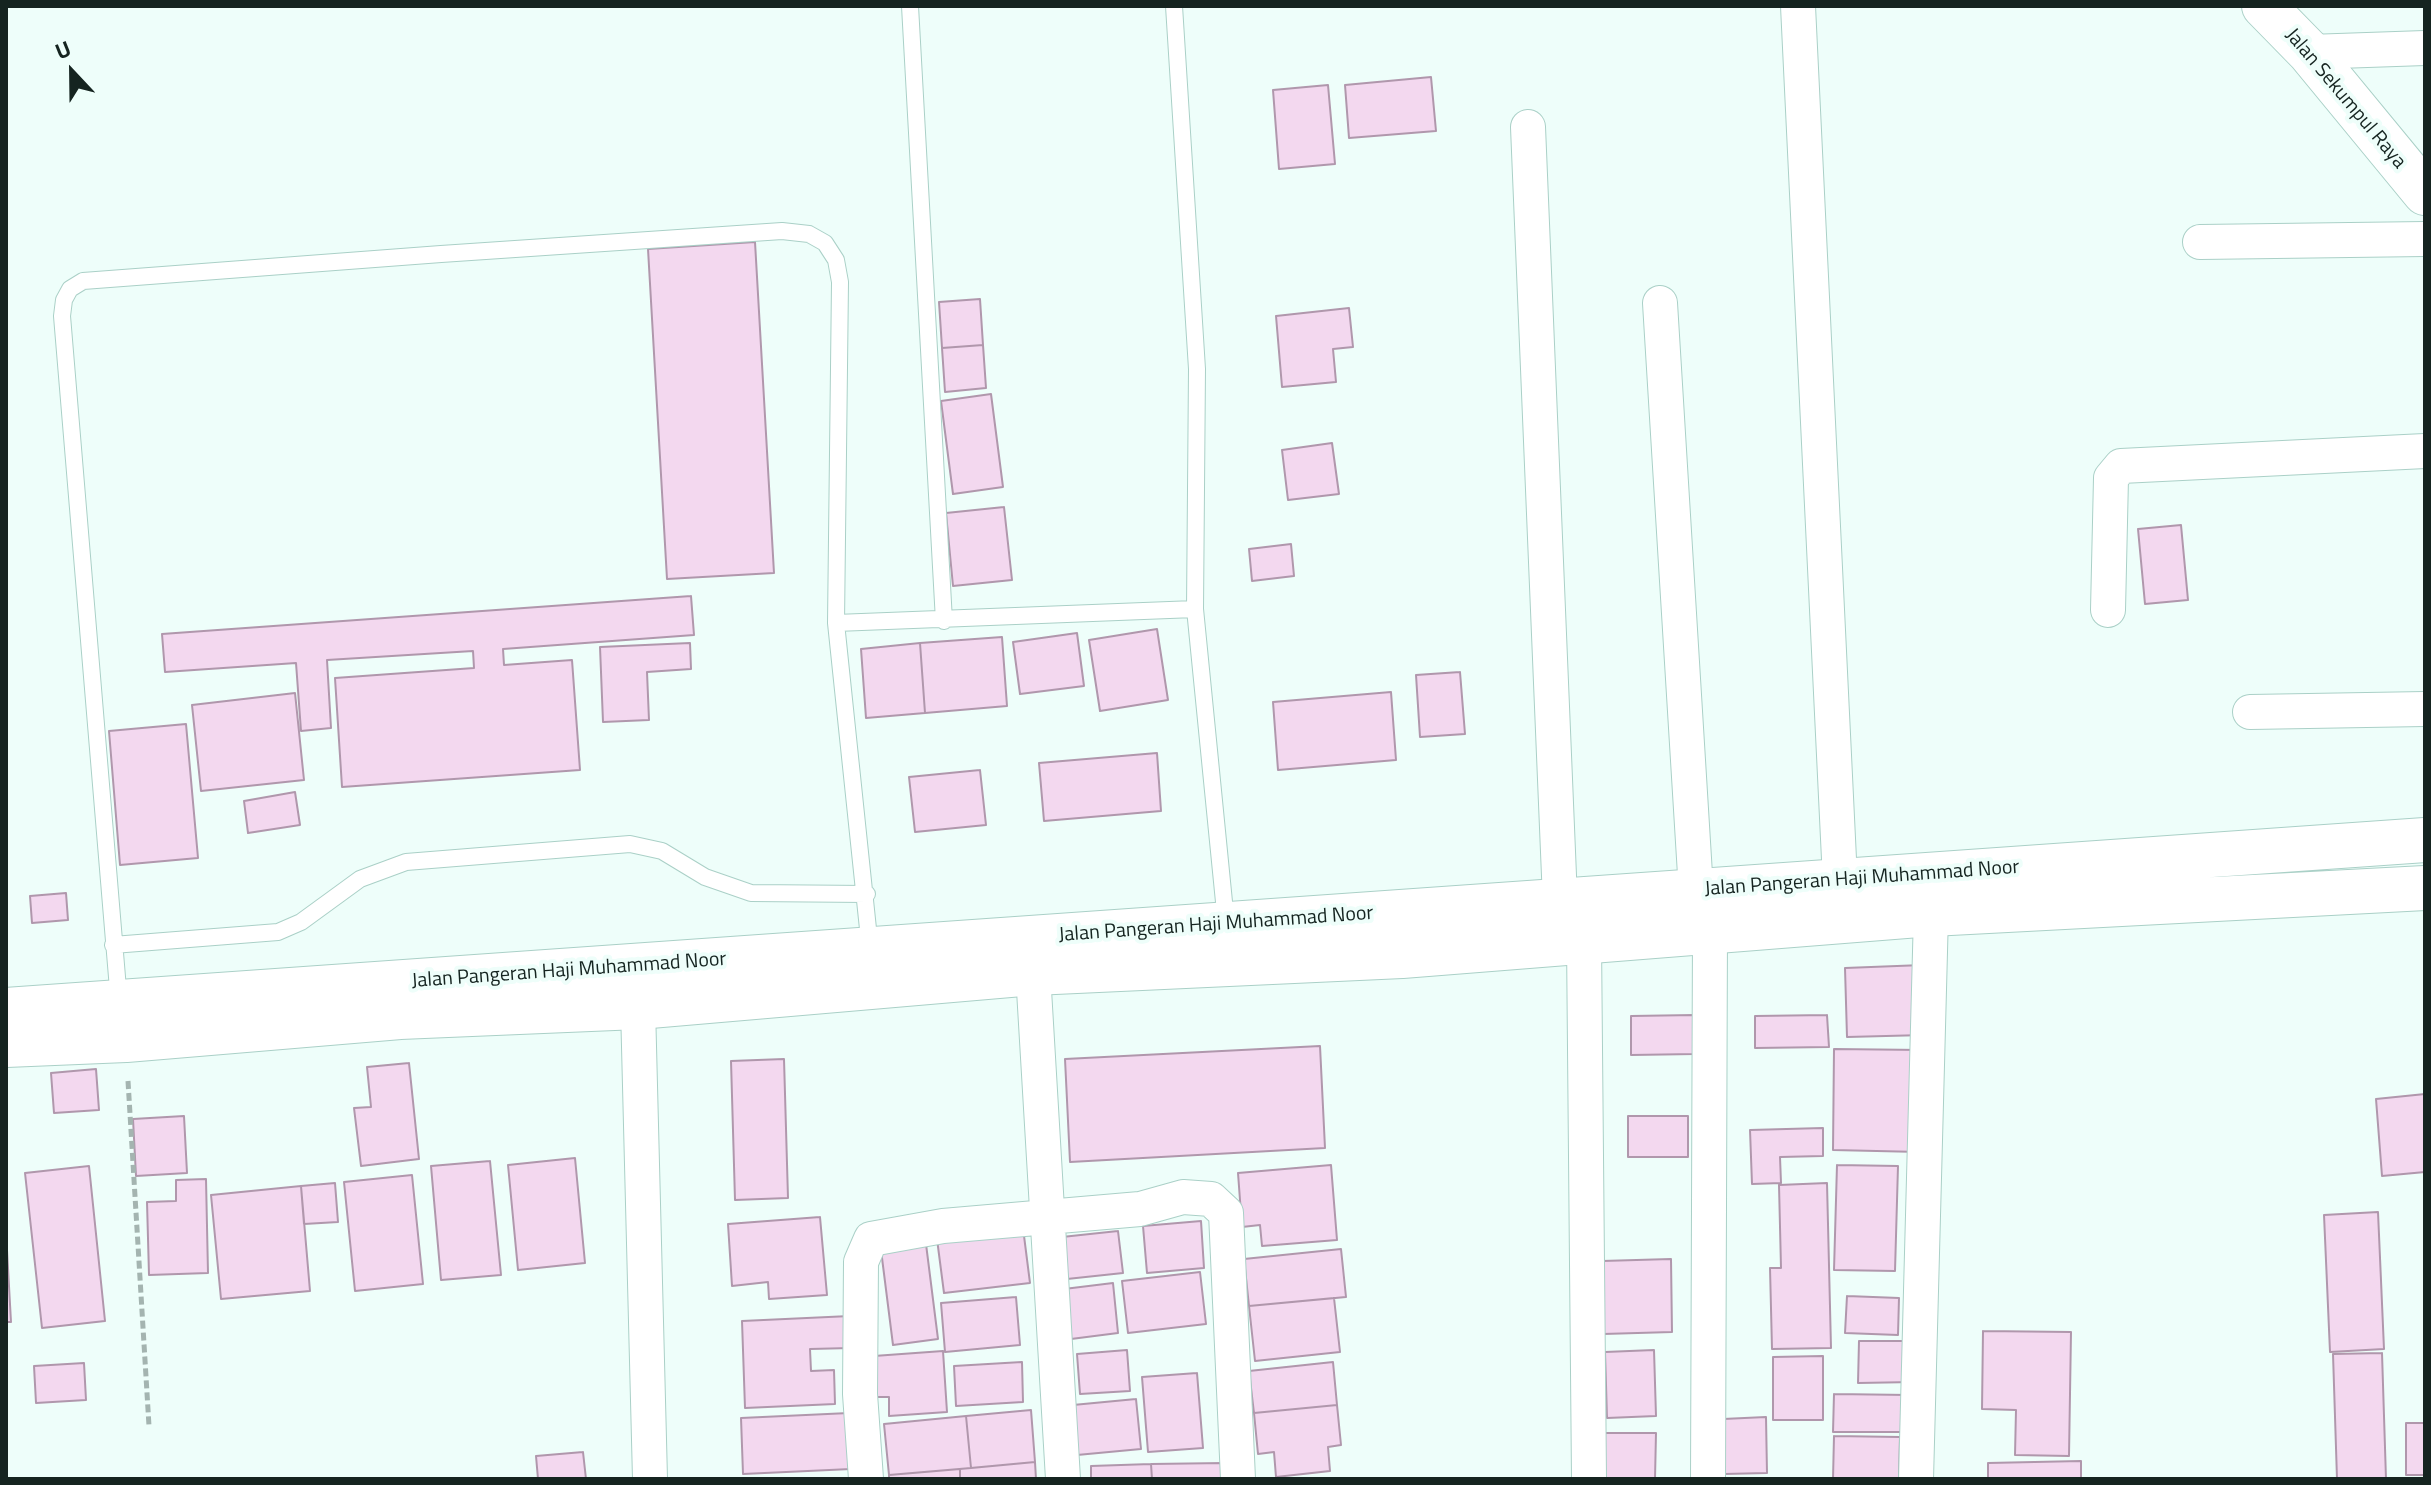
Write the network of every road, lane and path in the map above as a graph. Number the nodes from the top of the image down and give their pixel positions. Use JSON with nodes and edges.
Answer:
{"nodes":[{"id":1,"x":910,"y":6,"type":"edge"},
{"id":2,"x":1174,"y":6,"type":"edge"},
{"id":3,"x":1798,"y":6,"type":"edge"},
{"id":4,"x":2264,"y":6,"type":"edge"},
{"id":5,"x":2425,"y":48,"type":"edge"},
{"id":6,"x":2309,"y":52,"type":"junction"},
{"id":7,"x":1528,"y":127,"type":"dead end"},
{"id":8,"x":2425,"y":193,"type":"edge"},
{"id":9,"x":2425,"y":239,"type":"edge"},
{"id":10,"x":2200,"y":242,"type":"dead end"},
{"id":11,"x":1660,"y":303,"type":"dead end"},
{"id":12,"x":2425,"y":451,"type":"edge"},
{"id":13,"x":1195,"y":609,"type":"junction"},
{"id":14,"x":2108,"y":610,"type":"dead end"},
{"id":15,"x":944,"y":621,"type":"junction"},
{"id":16,"x":836,"y":623,"type":"junction"},
{"id":17,"x":2425,"y":709,"type":"edge"},
{"id":18,"x":2250,"y":712,"type":"dead end"},
{"id":19,"x":2425,"y":840,"type":"edge"},
{"id":20,"x":1840,"y":880,"type":"junction"},
{"id":21,"x":2425,"y":888,"type":"edge"},
{"id":22,"x":867,"y":894,"type":"junction"},
{"id":23,"x":1560,"y":900,"type":"junction"},
{"id":24,"x":1703,"y":912,"type":"junction"},
{"id":25,"x":1393,"y":913,"type":"junction"},
{"id":26,"x":1931,"y":914,"type":"junction"},
{"id":27,"x":1226,"y":923,"type":"junction"},
{"id":28,"x":1584,"y":941,"type":"junction"},
{"id":29,"x":113,"y":945,"type":"junction"},
{"id":30,"x":870,"y":950,"type":"junction"},
{"id":31,"x":1402,"y":956,"type":"junction"},
{"id":32,"x":1033,"y":973,"type":"junction"},
{"id":33,"x":638,"y":1007,"type":"junction"},
{"id":34,"x":6,"y":1010,"type":"edge"},
{"id":35,"x":142,"y":1020,"type":"junction"},
{"id":36,"x":6,"y":1045,"type":"edge"},
{"id":37,"x":1049,"y":1219,"type":"junction"},
{"id":38,"x":149,"y":1426,"type":"dead end"},
{"id":39,"x":650,"y":1479,"type":"edge"},
{"id":40,"x":866,"y":1479,"type":"edge"},
{"id":41,"x":1063,"y":1479,"type":"edge"},
{"id":42,"x":1238,"y":1479,"type":"edge"},
{"id":43,"x":1589,"y":1479,"type":"edge"},
{"id":44,"x":1708,"y":1479,"type":"edge"},
{"id":45,"x":1916,"y":1479,"type":"edge"}],
"edges":[{"from":1,"to":15,"type":"lane"},
{"from":2,"to":13,"type":"lane"},
{"from":3,"to":20,"type":"street"},
{"from":4,"to":6,"type":"main road","name":"Jalan Sekumpul Raya"},
{"from":5,"to":6,"type":"street"},
{"from":6,"to":8,"type":"main road","name":"Jalan Sekumpul Raya"},
{"from":7,"to":23,"type":"street"},
{"from":9,"to":10,"type":"street"},
{"from":11,"to":24,"type":"street"},
{"from":12,"to":14,"type":"street"},
{"from":13,"to":15,"type":"lane"},
{"from":13,"to":27,"type":"lane"},
{"from":15,"to":16,"type":"lane"},
{"from":16,"to":22,"type":"lane"},
{"from":16,"to":29,"type":"lane"},
{"from":17,"to":18,"type":"street"},
{"from":19,"to":20,"type":"main road","name":"Jalan Pangeran Haji Muhammad Noor"},
{"from":20,"to":24,"type":"main road","name":"Jalan Pangeran Haji Muhammad Noor"},
{"from":21,"to":26,"type":"main road","name":"Jalan Pangeran Haji Muhammad Noor"},
{"from":22,"to":29,"type":"lane"},
{"from":22,"to":30,"type":"lane"},
{"from":23,"to":24,"type":"main road","name":"Jalan Pangeran Haji Muhammad Noor"},
{"from":23,"to":25,"type":"main road","name":"Jalan Pangeran Haji Muhammad Noor"},
{"from":24,"to":26,"type":"main road","name":"Jalan Pangeran Haji Muhammad Noor"},
{"from":24,"to":28,"type":"main road","name":"Jalan Pangeran Haji Muhammad Noor"},
{"from":24,"to":44,"type":"street"},
{"from":25,"to":27,"type":"main road","name":"Jalan Pangeran Haji Muhammad Noor"},
{"from":25,"to":31,"type":"main road"},
{"from":26,"to":45,"type":"street"},
{"from":27,"to":30,"type":"main road","name":"Jalan Pangeran Haji Muhammad Noor"},
{"from":28,"to":31,"type":"main road","name":"Jalan Pangeran Haji Muhammad Noor"},
{"from":28,"to":43,"type":"street"},
{"from":29,"to":35,"type":"lane"},
{"from":30,"to":35,"type":"main road","name":"Jalan Pangeran Haji Muhammad Noor"},
{"from":31,"to":32,"type":"main road","name":"Jalan Pangeran Haji Muhammad Noor"},
{"from":32,"to":33,"type":"main road","name":"Jalan Pangeran Haji Muhammad Noor"},
{"from":32,"to":37,"type":"street"},
{"from":33,"to":35,"type":"main road","name":"Jalan Pangeran Haji Muhammad Noor"},
{"from":33,"to":39,"type":"street"},
{"from":34,"to":35,"type":"main road","name":"Jalan Pangeran Haji Muhammad Noor"},
{"from":35,"to":36,"type":"main road","name":"Jalan Pangeran Haji Muhammad Noor"},
{"from":35,"to":38,"type":"path"},
{"from":37,"to":40,"type":"street"},
{"from":37,"to":41,"type":"street"},
{"from":37,"to":42,"type":"street"}]}
